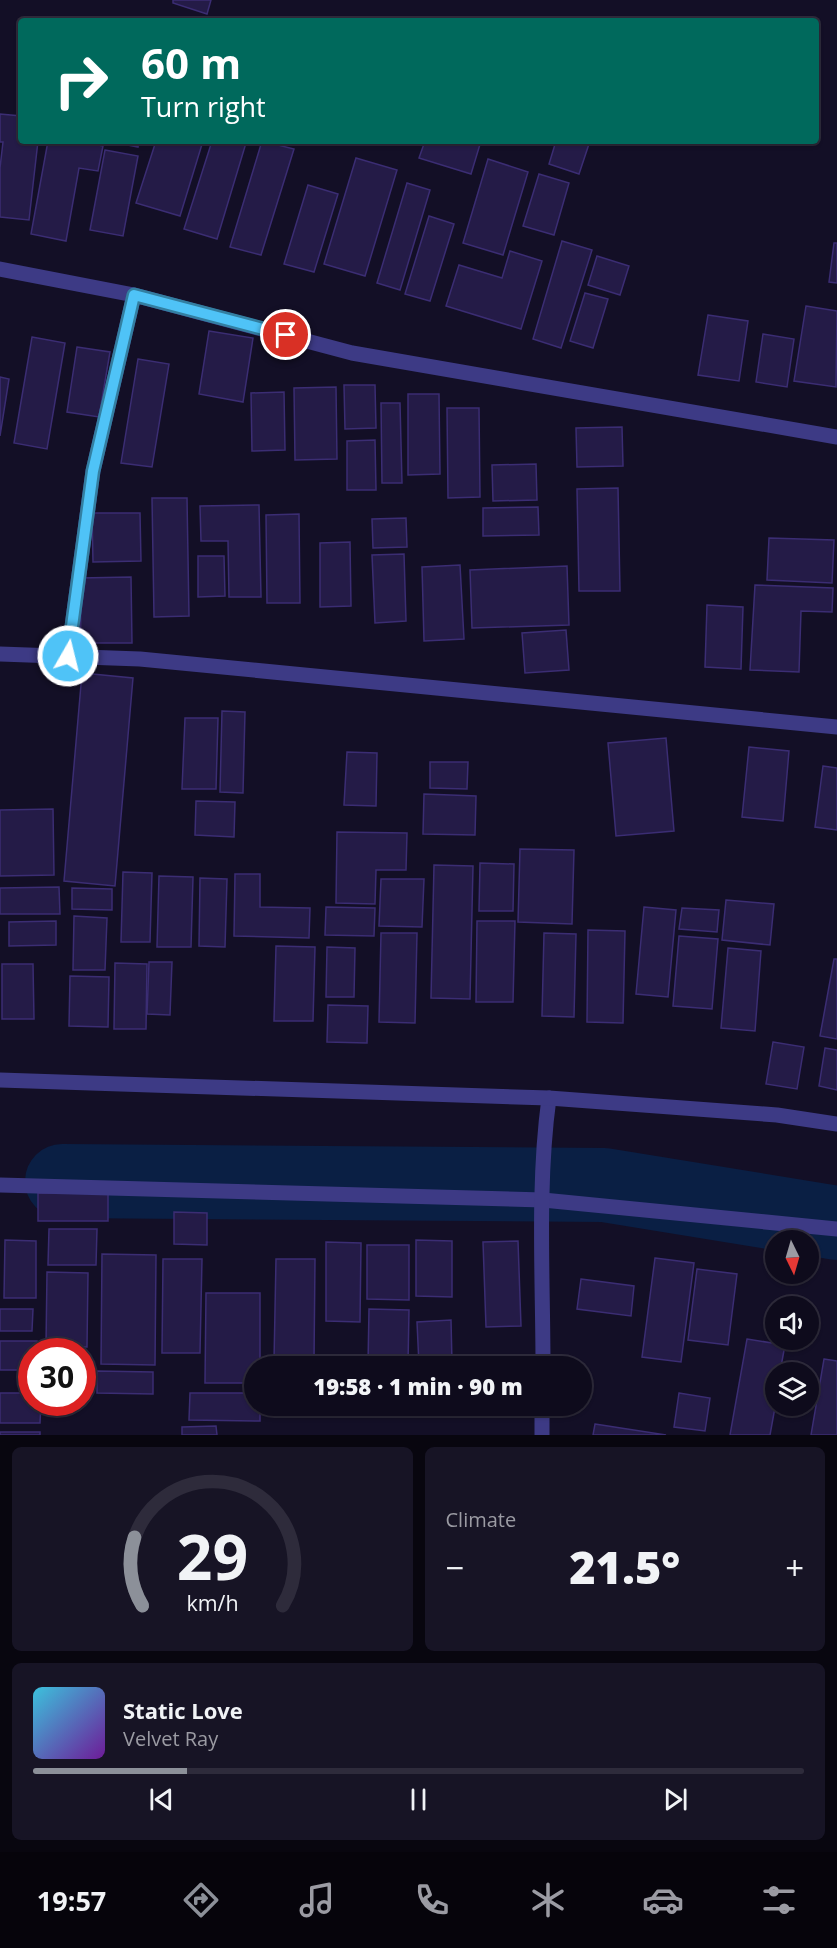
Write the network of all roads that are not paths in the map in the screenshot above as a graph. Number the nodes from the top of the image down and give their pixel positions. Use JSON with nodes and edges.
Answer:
{"nodes":[{"id":1,"x":0,"y":269,"type":"edge"},
{"id":2,"x":134,"y":295,"type":"junction"},
{"id":3,"x":837,"y":437,"type":"edge"},
{"id":4,"x":0,"y":654,"type":"edge"},
{"id":5,"x":68,"y":656,"type":"junction"},
{"id":6,"x":837,"y":727,"type":"edge"},
{"id":7,"x":0,"y":1080,"type":"edge"},
{"id":8,"x":549,"y":1098,"type":"junction"},
{"id":9,"x":837,"y":1124,"type":"edge"},
{"id":10,"x":0,"y":1185,"type":"edge"},
{"id":11,"x":543,"y":1194,"type":"junction"},
{"id":12,"x":837,"y":1230,"type":"edge"},
{"id":13,"x":543,"y":1356,"type":"edge"},
{"id":14,"x":542,"y":1416,"type":"edge"},
{"id":15,"x":542,"y":1435,"type":"edge"}],
"edges":[{"from":1,"to":2,"type":"street"},
{"from":2,"to":3,"type":"street"},
{"from":2,"to":5,"type":"street"},
{"from":4,"to":5,"type":"street"},
{"from":5,"to":6,"type":"street"},
{"from":7,"to":8,"type":"street"},
{"from":8,"to":9,"type":"street"},
{"from":8,"to":11,"type":"street"},
{"from":10,"to":11,"type":"street"},
{"from":11,"to":12,"type":"street"},
{"from":11,"to":13,"type":"street"},
{"from":14,"to":15,"type":"street"}]}
